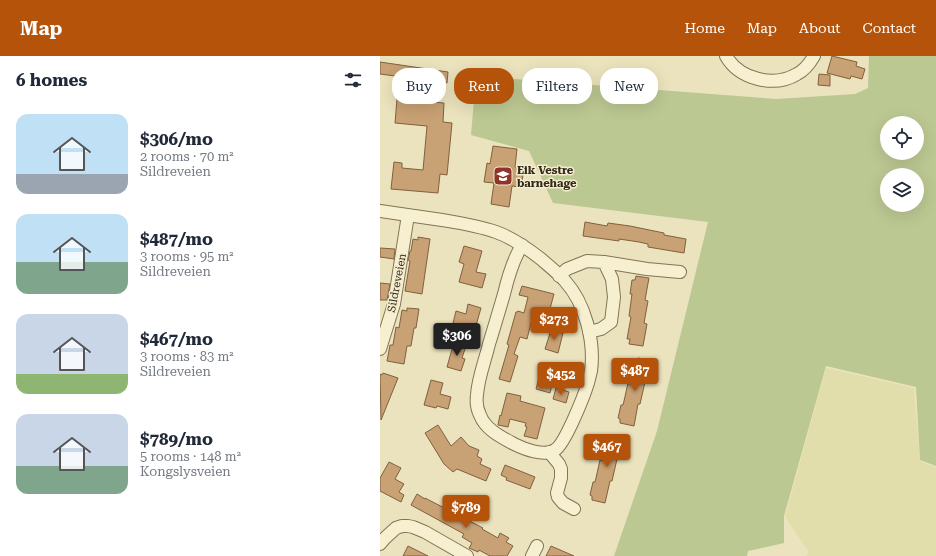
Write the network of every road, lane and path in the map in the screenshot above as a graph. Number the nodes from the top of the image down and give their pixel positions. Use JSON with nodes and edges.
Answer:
{"nodes":[{"id":1,"x":726,"y":56,"type":"edge"},
{"id":2,"x":814,"y":56,"type":"edge"},
{"id":3,"x":380,"y":211,"type":"edge"},
{"id":4,"x":408,"y":215,"type":"junction"},
{"id":5,"x":522,"y":245,"type":"junction"},
{"id":6,"x":604,"y":262,"type":"junction"},
{"id":7,"x":680,"y":272,"type":"dead end"},
{"id":8,"x":559,"y":276,"type":"junction"},
{"id":9,"x":589,"y":332,"type":"junction"},
{"id":10,"x":380,"y":349,"type":"edge"},
{"id":11,"x":549,"y":452,"type":"junction"},
{"id":12,"x":574,"y":509,"type":"dead end"},
{"id":13,"x":380,"y":544,"type":"edge"},
{"id":14,"x":467,"y":556,"type":"edge"}],
"edges":[{"from":1,"to":2,"type":"street"},
{"from":3,"to":4,"type":"street"},
{"from":4,"to":5,"type":"street"},
{"from":4,"to":10,"type":"street","name":"Sildreveien"},
{"from":5,"to":8,"type":"street"},
{"from":5,"to":11,"type":"street"},
{"from":6,"to":7,"type":"street"},
{"from":6,"to":8,"type":"street"},
{"from":6,"to":9,"type":"street"},
{"from":8,"to":9,"type":"street"},
{"from":9,"to":11,"type":"street"},
{"from":11,"to":12,"type":"street"},
{"from":13,"to":14,"type":"street"}]}
